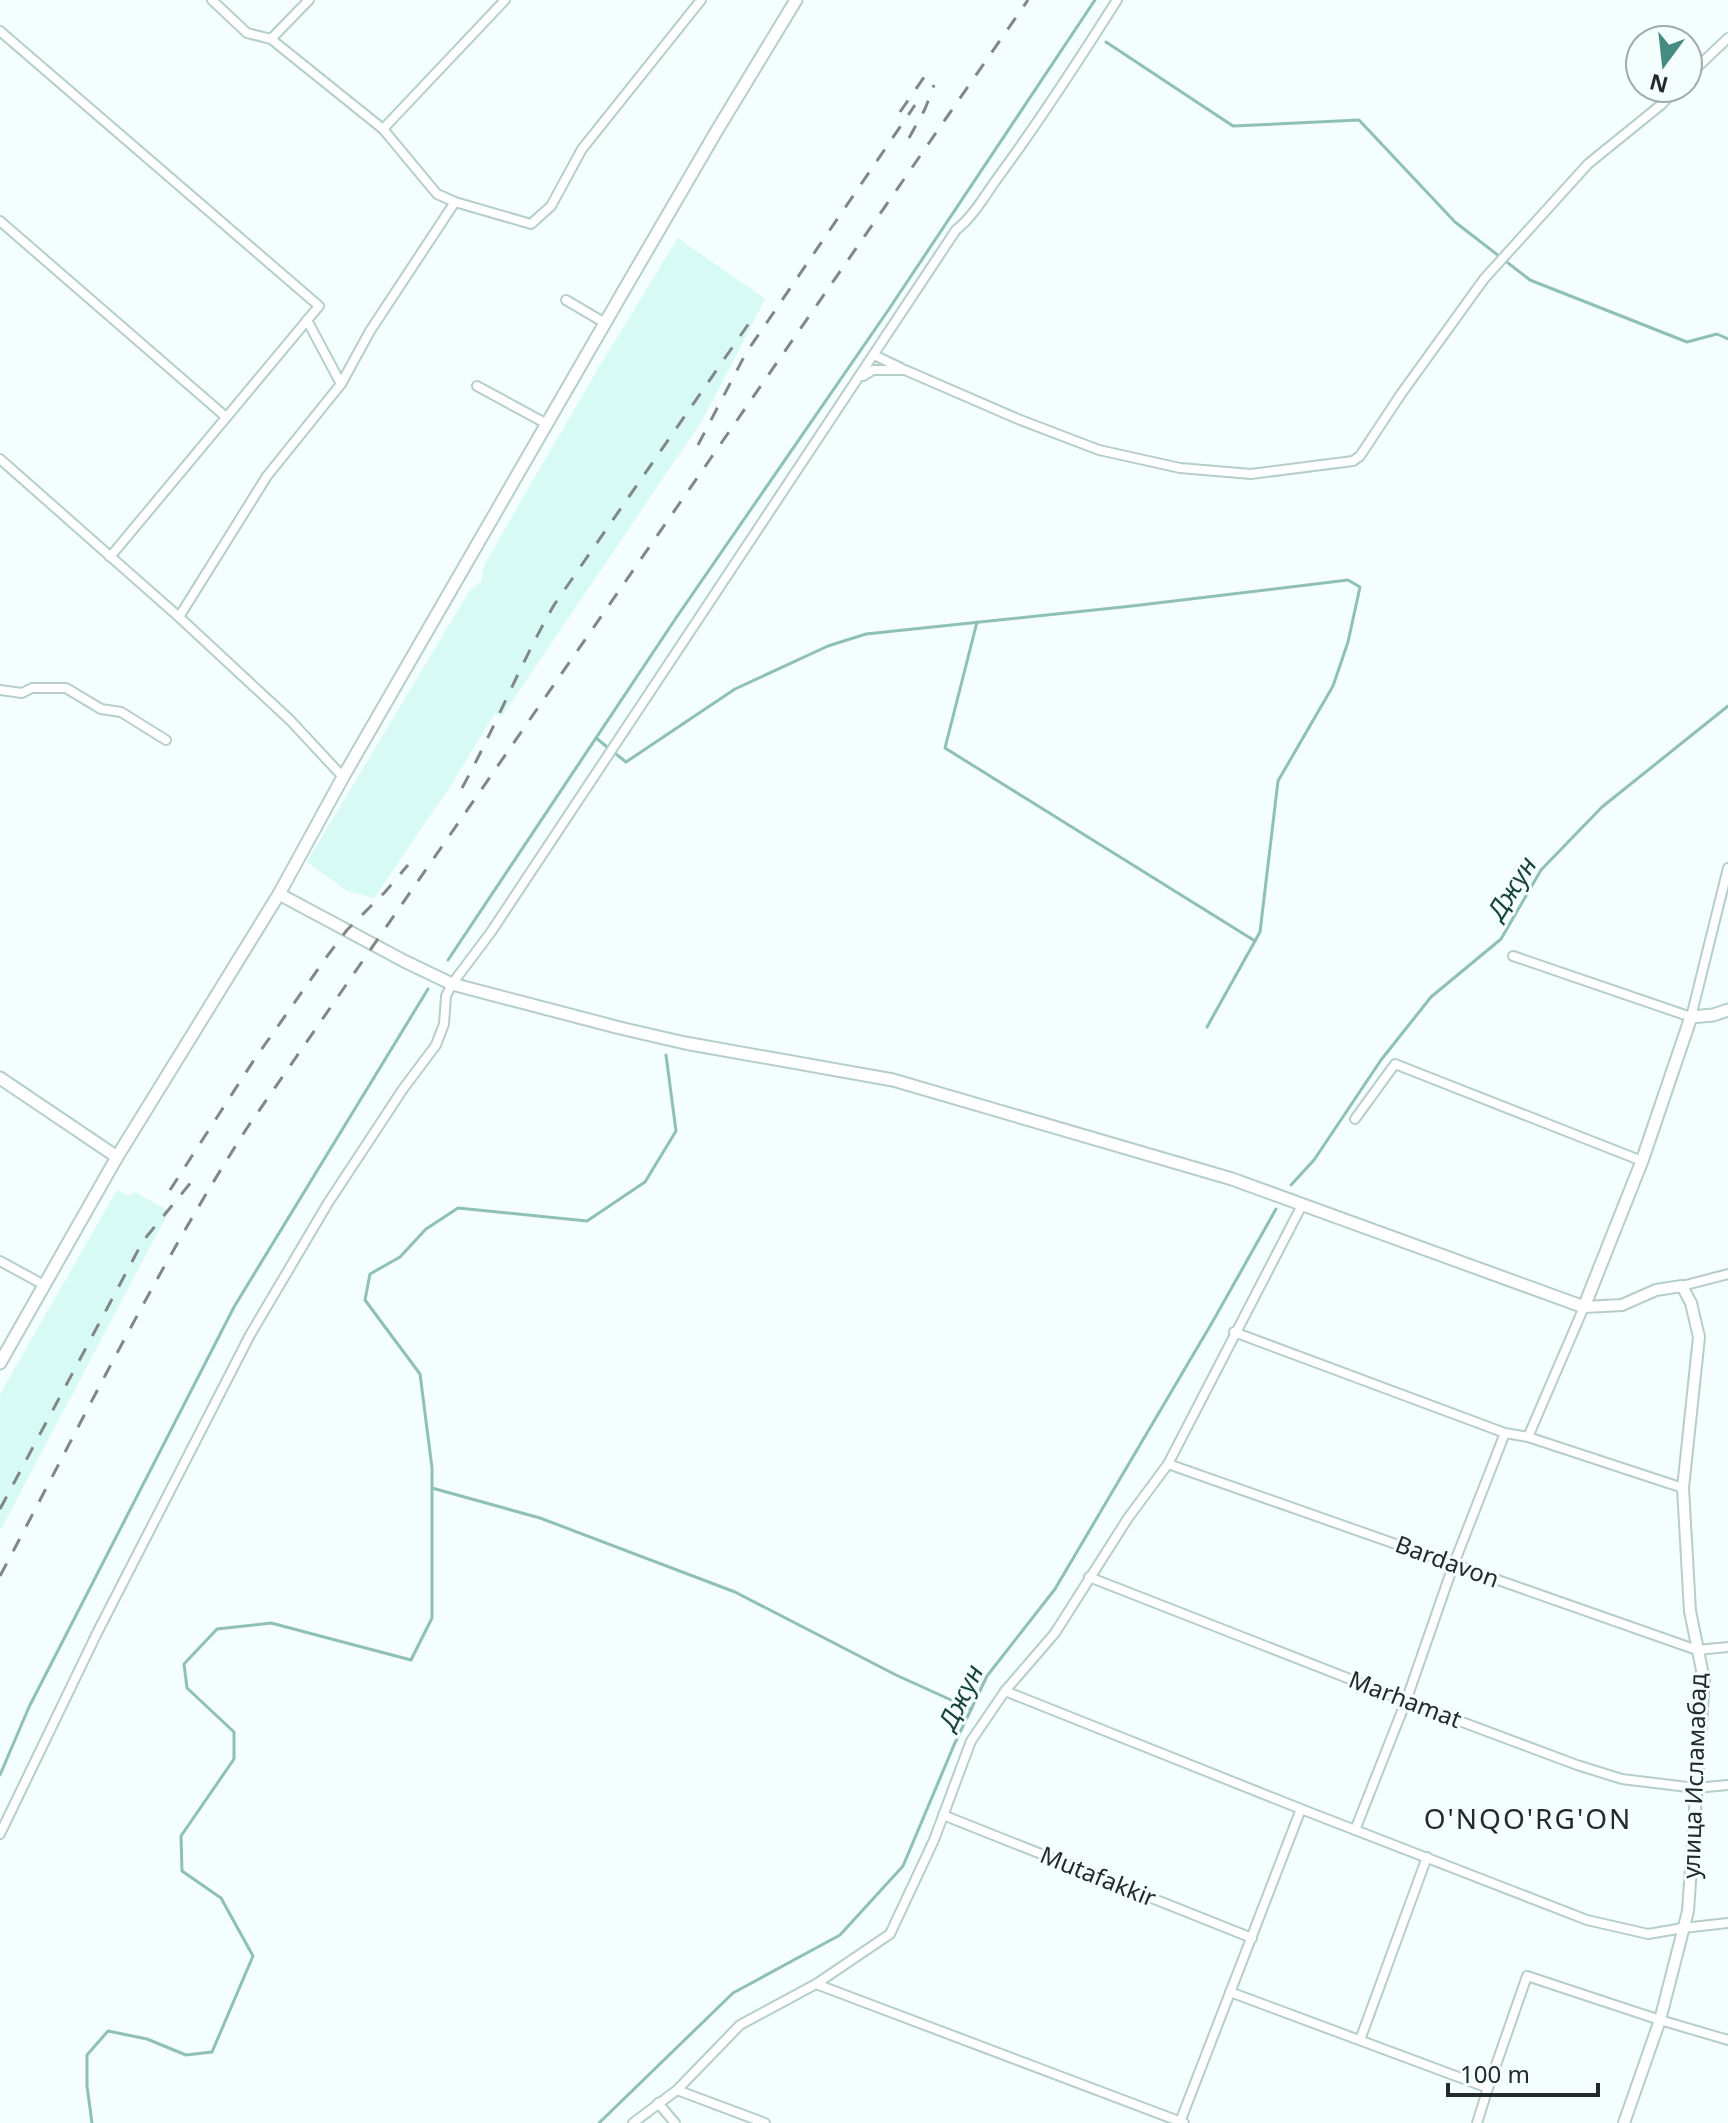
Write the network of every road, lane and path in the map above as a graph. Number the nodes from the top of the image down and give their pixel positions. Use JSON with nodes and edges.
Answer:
{"nodes":[{"id":1,"x":212,"y":0,"type":"edge"},
{"id":2,"x":309,"y":0,"type":"edge"},
{"id":3,"x":505,"y":0,"type":"edge"},
{"id":4,"x":701,"y":0,"type":"edge"},
{"id":5,"x":796,"y":0,"type":"edge"},
{"id":6,"x":1117,"y":0,"type":"edge"},
{"id":7,"x":0,"y":31,"type":"edge"},
{"id":8,"x":1728,"y":38,"type":"edge"},
{"id":9,"x":271,"y":39,"type":"junction"},
{"id":10,"x":1704,"y":61,"type":"edge"},
{"id":11,"x":1662,"y":104,"type":"edge"},
{"id":12,"x":383,"y":129,"type":"junction"},
{"id":13,"x":455,"y":202,"type":"junction"},
{"id":14,"x":0,"y":221,"type":"edge"},
{"id":15,"x":566,"y":300,"type":"dead end"},
{"id":16,"x":307,"y":320,"type":"junction"},
{"id":17,"x":605,"y":323,"type":"junction"},
{"id":18,"x":874,"y":355,"type":"junction"},
{"id":19,"x":905,"y":370,"type":"junction"},
{"id":20,"x":859,"y":378,"type":"junction"},
{"id":21,"x":341,"y":384,"type":"junction"},
{"id":22,"x":477,"y":386,"type":"dead end"},
{"id":23,"x":226,"y":417,"type":"junction"},
{"id":24,"x":547,"y":424,"type":"junction"},
{"id":25,"x":0,"y":459,"type":"edge"},
{"id":26,"x":110,"y":557,"type":"junction"},
{"id":27,"x":179,"y":617,"type":"junction"},
{"id":28,"x":0,"y":690,"type":"edge"},
{"id":29,"x":166,"y":740,"type":"dead end"},
{"id":30,"x":343,"y":777,"type":"junction"},
{"id":31,"x":1728,"y":868,"type":"edge"},
{"id":32,"x":279,"y":894,"type":"junction"},
{"id":33,"x":1513,"y":956,"type":"dead end"},
{"id":34,"x":452,"y":984,"type":"junction"},
{"id":35,"x":1728,"y":1010,"type":"edge"},
{"id":36,"x":1691,"y":1017,"type":"junction"},
{"id":37,"x":0,"y":1078,"type":"edge"},
{"id":38,"x":1355,"y":1119,"type":"dead end"},
{"id":39,"x":117,"y":1157,"type":"junction"},
{"id":40,"x":1642,"y":1161,"type":"junction"},
{"id":41,"x":1302,"y":1205,"type":"junction"},
{"id":42,"x":0,"y":1261,"type":"edge"},
{"id":43,"x":1728,"y":1274,"type":"edge"},
{"id":44,"x":44,"y":1285,"type":"junction"},
{"id":45,"x":1682,"y":1286,"type":"junction"},
{"id":46,"x":1584,"y":1307,"type":"junction"},
{"id":47,"x":1234,"y":1332,"type":"junction"},
{"id":48,"x":1,"y":1360,"type":"edge"},
{"id":49,"x":1505,"y":1433,"type":"junction"},
{"id":50,"x":1528,"y":1437,"type":"junction"},
{"id":51,"x":1168,"y":1464,"type":"junction"},
{"id":52,"x":1683,"y":1488,"type":"junction"},
{"id":53,"x":1453,"y":1566,"type":"junction"},
{"id":54,"x":1089,"y":1577,"type":"junction"},
{"id":55,"x":1728,"y":1647,"type":"edge"},
{"id":56,"x":1697,"y":1650,"type":"junction"},
{"id":57,"x":1005,"y":1691,"type":"junction"},
{"id":58,"x":1406,"y":1701,"type":"junction"},
{"id":59,"x":1728,"y":1785,"type":"edge"},
{"id":60,"x":1696,"y":1788,"type":"junction"},
{"id":61,"x":1301,"y":1809,"type":"junction"},
{"id":62,"x":943,"y":1815,"type":"junction"},
{"id":63,"x":1355,"y":1830,"type":"junction"},
{"id":64,"x":0,"y":1834,"type":"edge"},
{"id":65,"x":1427,"y":1857,"type":"junction"},
{"id":66,"x":1728,"y":1923,"type":"edge"},
{"id":67,"x":1683,"y":1928,"type":"junction"},
{"id":68,"x":1252,"y":1938,"type":"junction"},
{"id":69,"x":816,"y":1984,"type":"junction"},
{"id":70,"x":1230,"y":1992,"type":"junction"},
{"id":71,"x":1660,"y":2020,"type":"junction"},
{"id":72,"x":1360,"y":2040,"type":"junction"},
{"id":73,"x":1728,"y":2040,"type":"edge"},
{"id":74,"x":1488,"y":2088,"type":"junction"},
{"id":75,"x":677,"y":2090,"type":"junction"},
{"id":76,"x":658,"y":2103,"type":"junction"},
{"id":77,"x":1182,"y":2122,"type":"edge"},
{"id":78,"x":633,"y":2123,"type":"edge"},
{"id":79,"x":675,"y":2123,"type":"edge"},
{"id":80,"x":765,"y":2123,"type":"edge"},
{"id":81,"x":1477,"y":2123,"type":"edge"},
{"id":82,"x":1624,"y":2123,"type":"edge"}],
"edges":[{"from":1,"to":9,"type":"street"},
{"from":2,"to":9,"type":"street"},
{"from":3,"to":12,"type":"street"},
{"from":4,"to":13,"type":"street"},
{"from":5,"to":17,"type":"main road"},
{"from":6,"to":18,"type":"street"},
{"from":7,"to":16,"type":"street"},
{"from":8,"to":10,"type":"street"},
{"from":9,"to":12,"type":"street"},
{"from":11,"to":19,"type":"street"},
{"from":12,"to":13,"type":"street"},
{"from":13,"to":21,"type":"street"},
{"from":14,"to":23,"type":"street"},
{"from":15,"to":17,"type":"street"},
{"from":16,"to":21,"type":"street"},
{"from":16,"to":23,"type":"street"},
{"from":17,"to":24,"type":"main road"},
{"from":18,"to":19,"type":"street"},
{"from":18,"to":20,"type":"street"},
{"from":19,"to":20,"type":"street"},
{"from":20,"to":34,"type":"street"},
{"from":21,"to":27,"type":"street"},
{"from":22,"to":24,"type":"street"},
{"from":23,"to":26,"type":"street"},
{"from":24,"to":30,"type":"main road"},
{"from":25,"to":26,"type":"street"},
{"from":26,"to":27,"type":"street"},
{"from":27,"to":30,"type":"street"},
{"from":28,"to":29,"type":"street"},
{"from":30,"to":32,"type":"main road"},
{"from":31,"to":36,"type":"street"},
{"from":32,"to":34,"type":"main road"},
{"from":32,"to":39,"type":"main road"},
{"from":33,"to":36,"type":"street"},
{"from":34,"to":41,"type":"main road"},
{"from":34,"to":64,"type":"street"},
{"from":35,"to":36,"type":"main road"},
{"from":36,"to":40,"type":"main road"},
{"from":37,"to":39,"type":"main road"},
{"from":38,"to":40,"type":"street"},
{"from":39,"to":44,"type":"main road"},
{"from":40,"to":46,"type":"main road"},
{"from":41,"to":46,"type":"main road"},
{"from":41,"to":47,"type":"street"},
{"from":42,"to":44,"type":"street"},
{"from":43,"to":45,"type":"street"},
{"from":44,"to":48,"type":"main road"},
{"from":45,"to":46,"type":"street"},
{"from":45,"to":52,"type":"street","name":"улица Исламабад"},
{"from":46,"to":50,"type":"street"},
{"from":47,"to":49,"type":"street"},
{"from":47,"to":51,"type":"street"},
{"from":49,"to":50,"type":"street"},
{"from":49,"to":53,"type":"street"},
{"from":50,"to":52,"type":"street"},
{"from":51,"to":53,"type":"street","name":"Bardavon"},
{"from":51,"to":54,"type":"street"},
{"from":52,"to":56,"type":"street","name":"улица Исламабад"},
{"from":53,"to":56,"type":"street","name":"Bardavon"},
{"from":53,"to":58,"type":"street"},
{"from":54,"to":57,"type":"street"},
{"from":54,"to":58,"type":"street","name":"Marhamat"},
{"from":55,"to":56,"type":"street","name":"Bardavon"},
{"from":56,"to":60,"type":"street","name":"улица Исламабад"},
{"from":57,"to":61,"type":"street"},
{"from":57,"to":62,"type":"street"},
{"from":58,"to":60,"type":"street","name":"Marhamat"},
{"from":58,"to":63,"type":"street"},
{"from":59,"to":60,"type":"street","name":"Marhamat"},
{"from":60,"to":67,"type":"street","name":"улица Исламабад"},
{"from":61,"to":63,"type":"street"},
{"from":61,"to":68,"type":"street"},
{"from":62,"to":68,"type":"street","name":"Mutafakkir"},
{"from":62,"to":69,"type":"street"},
{"from":63,"to":65,"type":"street"},
{"from":65,"to":67,"type":"street"},
{"from":65,"to":72,"type":"street"},
{"from":66,"to":67,"type":"street"},
{"from":67,"to":71,"type":"street","name":"улица Исламабад"},
{"from":68,"to":70,"type":"street"},
{"from":69,"to":75,"type":"street"},
{"from":69,"to":77,"type":"street"},
{"from":70,"to":72,"type":"street"},
{"from":70,"to":77,"type":"street"},
{"from":71,"to":73,"type":"street"},
{"from":71,"to":74,"type":"street"},
{"from":71,"to":82,"type":"street","name":"улица Исламабад"},
{"from":72,"to":74,"type":"street"},
{"from":74,"to":81,"type":"street"},
{"from":75,"to":76,"type":"street"},
{"from":75,"to":80,"type":"street"},
{"from":76,"to":78,"type":"street"},
{"from":76,"to":79,"type":"street"}]}
